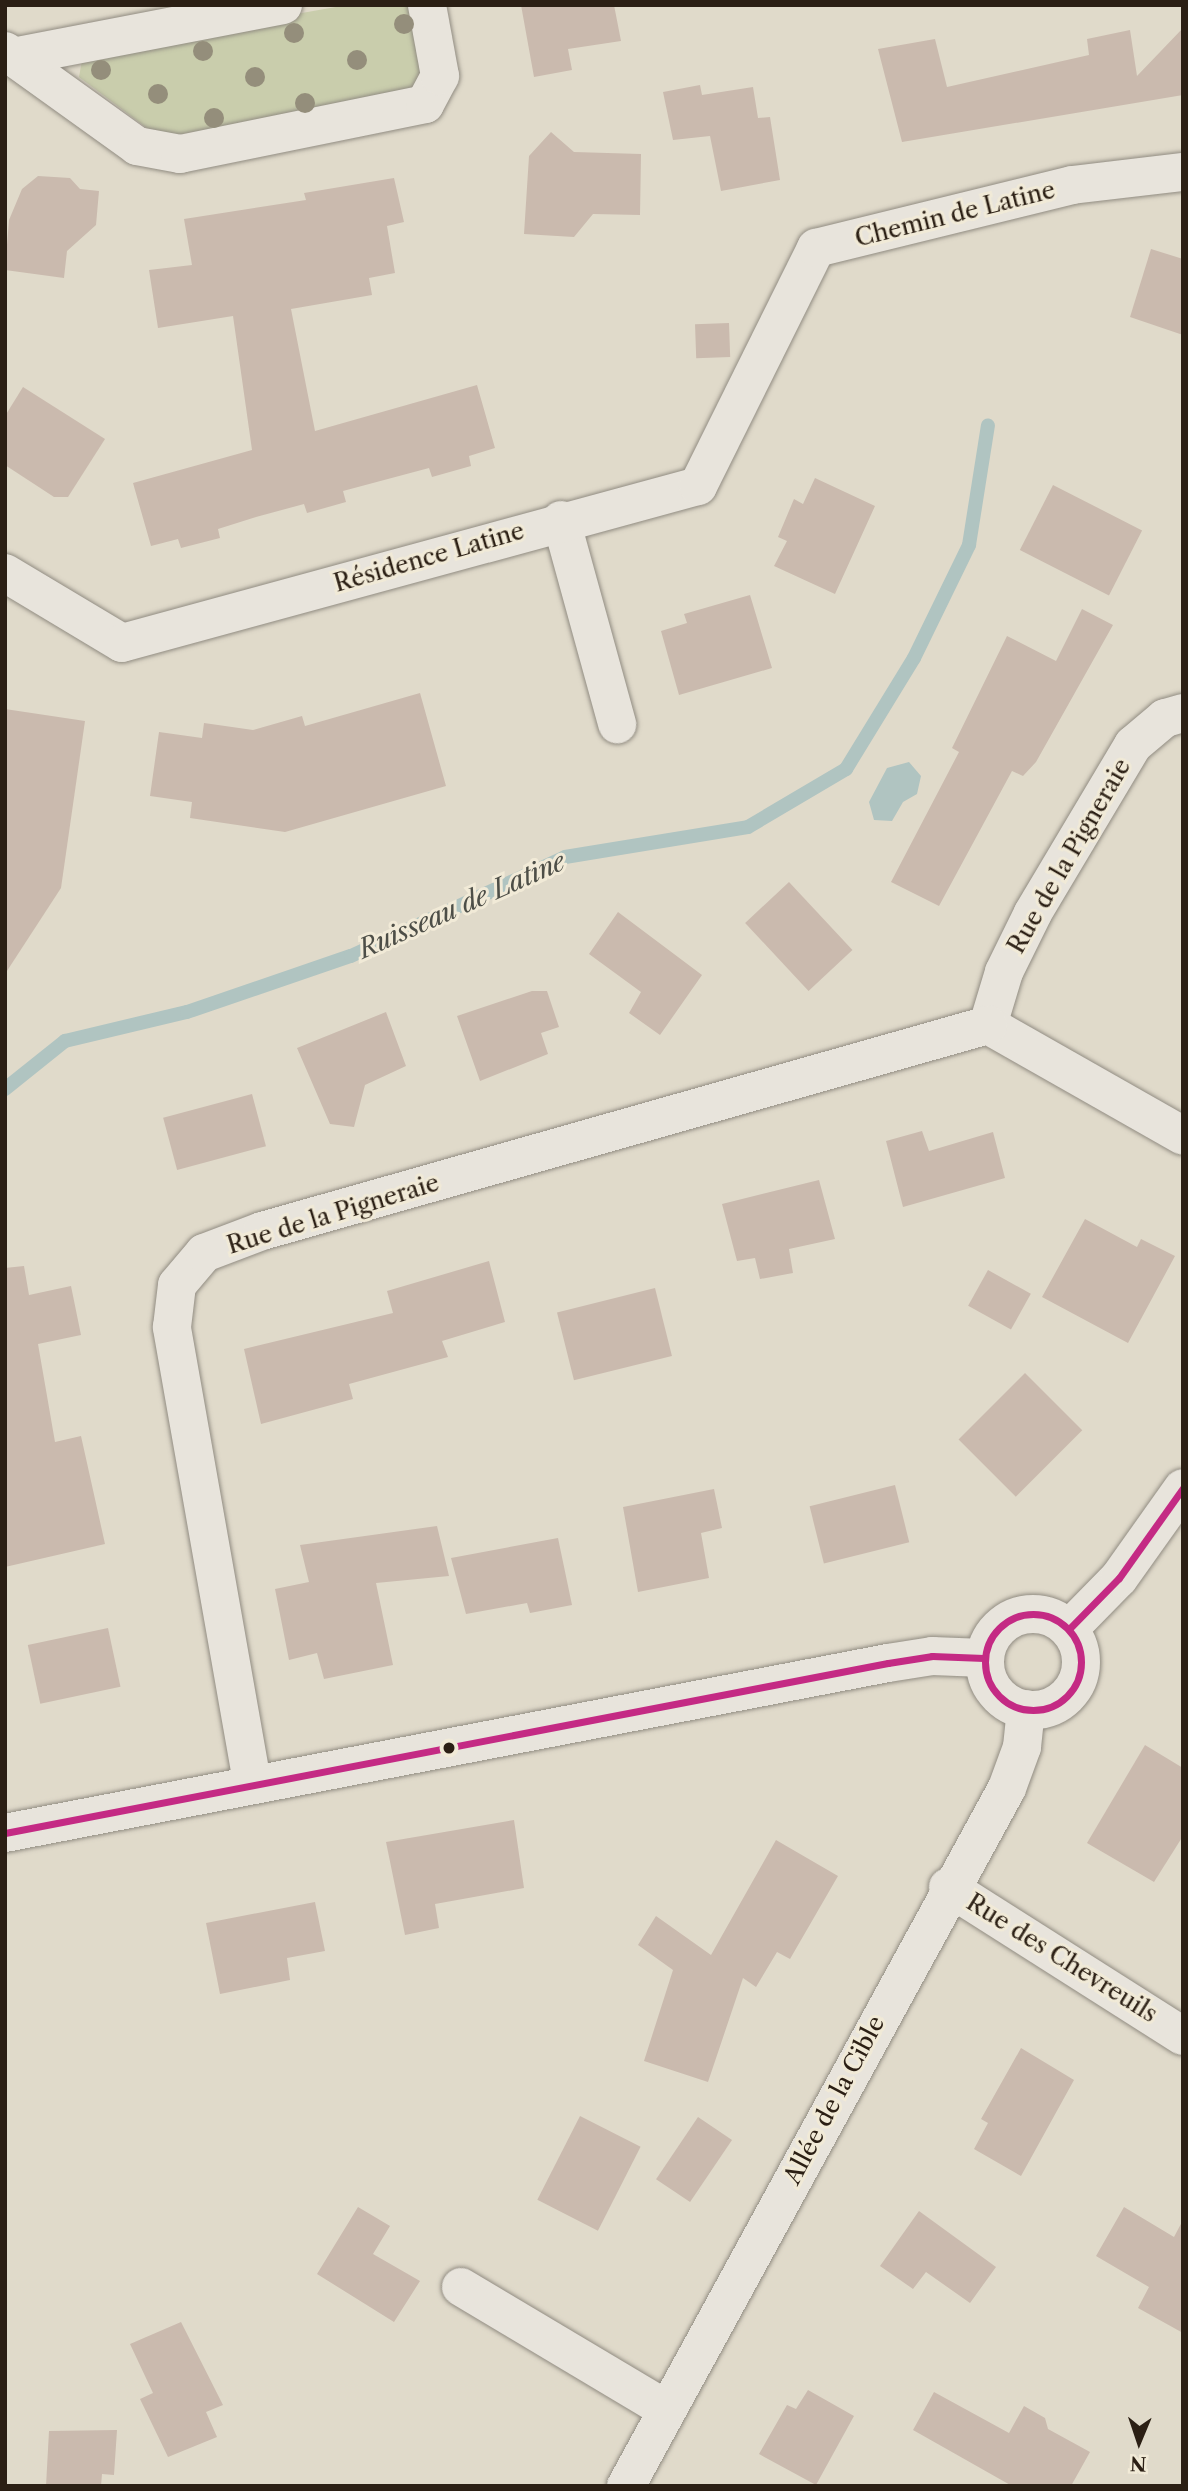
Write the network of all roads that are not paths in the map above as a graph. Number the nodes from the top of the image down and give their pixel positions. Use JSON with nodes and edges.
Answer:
{"nodes":[{"id":1,"x":283,"y":5,"type":"edge"},
{"id":2,"x":427,"y":5,"type":"edge"},
{"id":3,"x":9,"y":54,"type":"edge"},
{"id":4,"x":1183,"y":173,"type":"edge"},
{"id":5,"x":773,"y":327,"type":"joint"},
{"id":6,"x":561,"y":520,"type":"junction"},
{"id":7,"x":5,"y":573,"type":"edge"},
{"id":8,"x":1183,"y":713,"type":"edge"},
{"id":9,"x":617,"y":724,"type":"dead end"},
{"id":10,"x":988,"y":1025,"type":"junction"},
{"id":11,"x":1183,"y":1136,"type":"edge"},
{"id":12,"x":1183,"y":1488,"type":"edge"},
{"id":13,"x":1069,"y":1629,"type":"junction"},
{"id":14,"x":984,"y":1658,"type":"junction"},
{"id":15,"x":1026,"y":1709,"type":"junction"},
{"id":16,"x":252,"y":1782,"type":"junction"},
{"id":17,"x":5,"y":1833,"type":"edge"},
{"id":18,"x":948,"y":1887,"type":"junction"},
{"id":19,"x":1180,"y":2028,"type":"edge"},
{"id":20,"x":461,"y":2287,"type":"dead end"},
{"id":21,"x":667,"y":2410,"type":"junction"},
{"id":22,"x":626,"y":2486,"type":"edge"}],
"edges":[{"from":1,"to":3,"type":"street"},
{"from":2,"to":3,"type":"street"},
{"from":4,"to":5,"type":"street","name":"Chemin de Latine"},
{"from":5,"to":6,"type":"street","name":"Résidence Latine"},
{"from":6,"to":7,"type":"street","name":"Résidence Latine"},
{"from":6,"to":9,"type":"street"},
{"from":8,"to":10,"type":"street","name":"Rue de la Pigneraie"},
{"from":10,"to":11,"type":"street"},
{"from":10,"to":16,"type":"street","name":"Rue de la Pigneraie"},
{"from":12,"to":13,"type":"street"},
{"from":13,"to":14,"type":"street"},
{"from":13,"to":15,"type":"street"},
{"from":14,"to":15,"type":"street"},
{"from":14,"to":16,"type":"street"},
{"from":15,"to":18,"type":"street","name":"Allée de la Cible"},
{"from":16,"to":17,"type":"street"},
{"from":18,"to":19,"type":"street","name":"Rue des Chevreuils"},
{"from":18,"to":21,"type":"street","name":"Allée de la Cible"},
{"from":20,"to":21,"type":"street"},
{"from":21,"to":22,"type":"street","name":"Allée de la Cible"}]}
